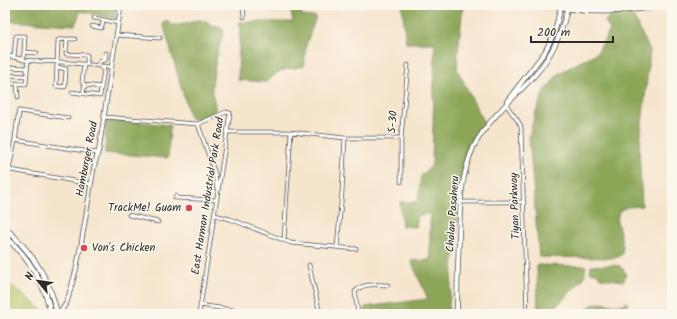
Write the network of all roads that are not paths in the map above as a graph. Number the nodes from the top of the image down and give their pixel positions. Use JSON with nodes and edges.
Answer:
{"nodes":[{"id":1,"x":121,"y":5,"type":"edge"},
{"id":2,"x":243,"y":5,"type":"edge"},
{"id":3,"x":554,"y":5,"type":"edge"},
{"id":4,"x":593,"y":5,"type":"edge"},
{"id":5,"x":607,"y":5,"type":"edge"},
{"id":6,"x":641,"y":5,"type":"edge"},
{"id":7,"x":561,"y":6,"type":"edge"},
{"id":8,"x":574,"y":6,"type":"dead end"},
{"id":9,"x":672,"y":6,"type":"edge"},
{"id":10,"x":568,"y":7,"type":"edge"},
{"id":11,"x":244,"y":17,"type":"dead end"},
{"id":12,"x":94,"y":18,"type":"dead end"},
{"id":13,"x":104,"y":20,"type":"junction"},
{"id":14,"x":118,"y":23,"type":"junction"},
{"id":15,"x":92,"y":26,"type":"dead end"},
{"id":16,"x":116,"y":35,"type":"junction"},
{"id":17,"x":160,"y":38,"type":"dead end"},
{"id":18,"x":67,"y":39,"type":"junction"},
{"id":19,"x":75,"y":39,"type":"dead end"},
{"id":20,"x":24,"y":52,"type":"junction"},
{"id":21,"x":37,"y":53,"type":"dead end"},
{"id":22,"x":106,"y":53,"type":"dead end"},
{"id":23,"x":66,"y":54,"type":"junction"},
{"id":24,"x":7,"y":56,"type":"edge"},
{"id":25,"x":14,"y":57,"type":"junction"},
{"id":26,"x":23,"y":60,"type":"junction"},
{"id":27,"x":28,"y":60,"type":"junction"},
{"id":28,"x":57,"y":62,"type":"junction"},
{"id":29,"x":66,"y":62,"type":"junction"},
{"id":30,"x":85,"y":64,"type":"junction"},
{"id":31,"x":408,"y":65,"type":"dead end"},
{"id":32,"x":7,"y":66,"type":"edge"},
{"id":33,"x":98,"y":66,"type":"junction"},
{"id":34,"x":57,"y":67,"type":"junction"},
{"id":35,"x":112,"y":67,"type":"junction"},
{"id":36,"x":27,"y":68,"type":"junction"},
{"id":37,"x":8,"y":75,"type":"junction"},
{"id":38,"x":26,"y":76,"type":"junction"},
{"id":39,"x":6,"y":83,"type":"edge"},
{"id":40,"x":17,"y":83,"type":"junction"},
{"id":41,"x":85,"y":85,"type":"junction"},
{"id":42,"x":101,"y":87,"type":"junction"},
{"id":43,"x":72,"y":92,"type":"dead end"},
{"id":44,"x":83,"y":93,"type":"junction"},
{"id":45,"x":18,"y":97,"type":"dead end"},
{"id":46,"x":506,"y":103,"type":"junction"},
{"id":47,"x":20,"y":111,"type":"joint"},
{"id":48,"x":104,"y":117,"type":"junction"},
{"id":49,"x":68,"y":118,"type":"dead end"},
{"id":50,"x":198,"y":124,"type":"junction"},
{"id":51,"x":227,"y":132,"type":"junction"},
{"id":52,"x":291,"y":132,"type":"junction"},
{"id":53,"x":346,"y":138,"type":"junction"},
{"id":54,"x":401,"y":138,"type":"junction"},
{"id":55,"x":15,"y":140,"type":"junction"},
{"id":56,"x":97,"y":153,"type":"junction"},
{"id":57,"x":7,"y":169,"type":"edge"},
{"id":58,"x":401,"y":182,"type":"dead end"},
{"id":59,"x":91,"y":184,"type":"junction"},
{"id":60,"x":5,"y":186,"type":"edge"},
{"id":61,"x":176,"y":196,"type":"dead end"},
{"id":62,"x":217,"y":200,"type":"junction"},
{"id":63,"x":460,"y":202,"type":"junction"},
{"id":64,"x":524,"y":202,"type":"junction"},
{"id":65,"x":129,"y":215,"type":"dead end"},
{"id":66,"x":215,"y":215,"type":"junction"},
{"id":67,"x":158,"y":222,"type":"dead end"},
{"id":68,"x":5,"y":228,"type":"edge"},
{"id":69,"x":5,"y":236,"type":"edge"},
{"id":70,"x":284,"y":240,"type":"junction"},
{"id":71,"x":337,"y":248,"type":"junction"},
{"id":72,"x":356,"y":249,"type":"dead end"},
{"id":73,"x":309,"y":266,"type":"dead end"},
{"id":74,"x":388,"y":285,"type":"dead end"},
{"id":75,"x":200,"y":305,"type":"junction"},
{"id":76,"x":51,"y":314,"type":"edge"},
{"id":77,"x":58,"y":314,"type":"edge"},
{"id":78,"x":199,"y":314,"type":"edge"},
{"id":79,"x":259,"y":314,"type":"edge"},
{"id":80,"x":320,"y":314,"type":"edge"},
{"id":81,"x":358,"y":314,"type":"edge"},
{"id":82,"x":456,"y":314,"type":"edge"},
{"id":83,"x":527,"y":314,"type":"edge"}],
"edges":[{"from":1,"to":14,"type":"street","name":"Hamburger Road"},
{"from":2,"to":11,"type":"street"},
{"from":3,"to":7,"type":"main road"},
{"from":4,"to":5,"type":"main road"},
{"from":6,"to":8,"type":"main road"},
{"from":7,"to":10,"type":"main road"},
{"from":7,"to":46,"type":"main road","name":"Chalan Pasaheru"},
{"from":9,"to":10,"type":"main road"},
{"from":10,"to":46,"type":"main road","name":"Chalan Pasaheru"},
{"from":12,"to":13,"type":"street"},
{"from":13,"to":14,"type":"street"},
{"from":13,"to":15,"type":"street"},
{"from":14,"to":16,"type":"street","name":"Hamburger Road"},
{"from":16,"to":17,"type":"street"},
{"from":16,"to":35,"type":"street","name":"Hamburger Road"},
{"from":18,"to":19,"type":"street"},
{"from":18,"to":23,"type":"street"},
{"from":18,"to":28,"type":"street"},
{"from":20,"to":21,"type":"street"},
{"from":20,"to":25,"type":"street"},
{"from":20,"to":26,"type":"street"},
{"from":22,"to":33,"type":"street"},
{"from":23,"to":29,"type":"street"},
{"from":23,"to":30,"type":"street"},
{"from":24,"to":25,"type":"street"},
{"from":24,"to":32,"type":"street"},
{"from":25,"to":26,"type":"street"},
{"from":26,"to":27,"type":"street"},
{"from":27,"to":28,"type":"street"},
{"from":27,"to":36,"type":"street"},
{"from":28,"to":29,"type":"street"},
{"from":28,"to":34,"type":"street"},
{"from":29,"to":30,"type":"street"},
{"from":30,"to":33,"type":"street"},
{"from":30,"to":41,"type":"street"},
{"from":31,"to":54,"type":"street","name":"S-30"},
{"from":32,"to":36,"type":"street"},
{"from":32,"to":37,"type":"street"},
{"from":33,"to":35,"type":"street"},
{"from":33,"to":42,"type":"street"},
{"from":34,"to":34,"type":"street"},
{"from":35,"to":48,"type":"street","name":"Hamburger Road"},
{"from":36,"to":38,"type":"street"},
{"from":37,"to":38,"type":"street"},
{"from":37,"to":39,"type":"street"},
{"from":38,"to":40,"type":"street"},
{"from":39,"to":40,"type":"street"},
{"from":40,"to":45,"type":"street"},
{"from":41,"to":42,"type":"street"},
{"from":41,"to":44,"type":"street"},
{"from":42,"to":44,"type":"street"},
{"from":43,"to":44,"type":"street"},
{"from":46,"to":63,"type":"main road","name":"Chalan Pasaheru"},
{"from":46,"to":64,"type":"street","name":"Tiyan Parkway"},
{"from":47,"to":49,"type":"street"},
{"from":47,"to":55,"type":"street"},
{"from":48,"to":50,"type":"street","name":"East Harmon Industrial Park Road"},
{"from":48,"to":56,"type":"street","name":"Hamburger Road"},
{"from":50,"to":51,"type":"street","name":"East Harmon Industrial Park Road"},
{"from":50,"to":62,"type":"street"},
{"from":51,"to":52,"type":"street"},
{"from":51,"to":62,"type":"street","name":"East Harmon Industrial Park Road"},
{"from":52,"to":53,"type":"street"},
{"from":52,"to":70,"type":"street"},
{"from":53,"to":54,"type":"street"},
{"from":53,"to":71,"type":"street"},
{"from":54,"to":58,"type":"street","name":"S-30"},
{"from":55,"to":56,"type":"street"},
{"from":55,"to":57,"type":"street"},
{"from":56,"to":59,"type":"street","name":"Hamburger Road"},
{"from":57,"to":59,"type":"street"},
{"from":57,"to":60,"type":"street"},
{"from":59,"to":77,"type":"street","name":"Hamburger Road"},
{"from":61,"to":62,"type":"street"},
{"from":62,"to":66,"type":"street","name":"East Harmon Industrial Park Road"},
{"from":63,"to":64,"type":"street"},
{"from":63,"to":82,"type":"main road","name":"Chalan Pasaheru"},
{"from":64,"to":83,"type":"street","name":"Tiyan Parkway"},
{"from":65,"to":67,"type":"street"},
{"from":66,"to":70,"type":"street"},
{"from":66,"to":75,"type":"street","name":"East Harmon Industrial Park Road"},
{"from":68,"to":77,"type":"main road"},
{"from":69,"to":76,"type":"main road"},
{"from":70,"to":71,"type":"street"},
{"from":71,"to":72,"type":"street"},
{"from":73,"to":80,"type":"street"},
{"from":74,"to":81,"type":"street"},
{"from":75,"to":78,"type":"street","name":"East Harmon Industrial Park Road"},
{"from":75,"to":79,"type":"street"}]}
